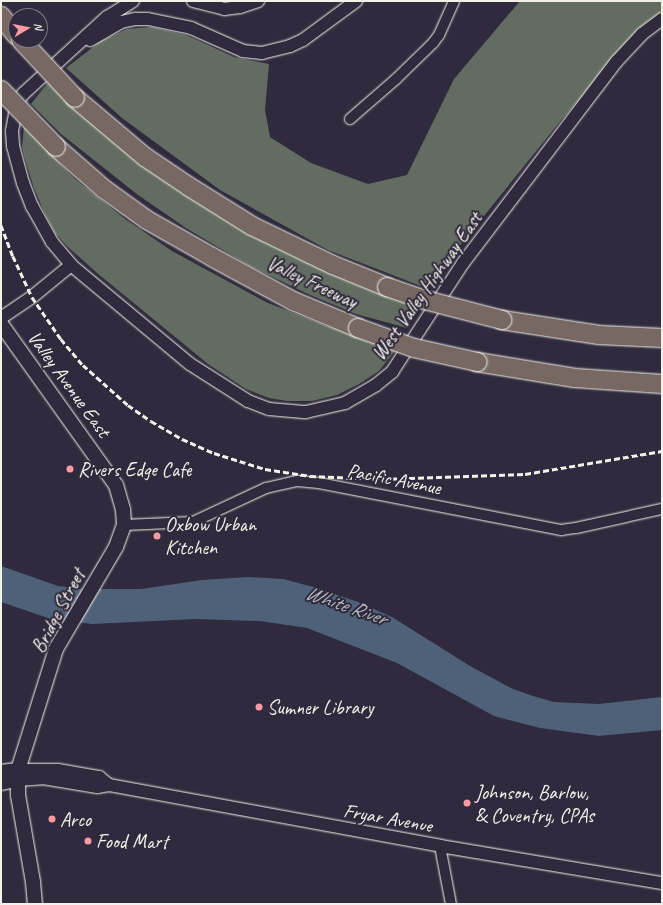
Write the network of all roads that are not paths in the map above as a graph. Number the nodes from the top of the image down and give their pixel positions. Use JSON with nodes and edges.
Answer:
{"nodes":[{"id":1,"x":133,"y":1,"type":"edge"},
{"id":2,"x":194,"y":1,"type":"edge"},
{"id":3,"x":258,"y":1,"type":"edge"},
{"id":4,"x":356,"y":1,"type":"edge"},
{"id":5,"x":454,"y":1,"type":"edge"},
{"id":6,"x":1,"y":16,"type":"edge"},
{"id":7,"x":662,"y":19,"type":"edge"},
{"id":8,"x":8,"y":25,"type":"edge"},
{"id":9,"x":28,"y":48,"type":"edge"},
{"id":10,"x":69,"y":53,"type":"junction"},
{"id":11,"x":1,"y":90,"type":"edge"},
{"id":12,"x":350,"y":119,"type":"dead end"},
{"id":13,"x":72,"y":265,"type":"junction"},
{"id":14,"x":1,"y":318,"type":"edge"},
{"id":15,"x":1,"y":324,"type":"edge"},
{"id":16,"x":662,"y":338,"type":"edge"},
{"id":17,"x":662,"y":384,"type":"edge"},
{"id":18,"x":662,"y":510,"type":"edge"},
{"id":19,"x":124,"y":525,"type":"junction"},
{"id":20,"x":112,"y":556,"type":"joint"},
{"id":21,"x":1,"y":764,"type":"edge"},
{"id":22,"x":1,"y":772,"type":"edge"},
{"id":23,"x":17,"y":775,"type":"junction"},
{"id":24,"x":1,"y":783,"type":"edge"},
{"id":25,"x":440,"y":846,"type":"junction"},
{"id":26,"x":33,"y":882,"type":"junction"},
{"id":27,"x":662,"y":884,"type":"edge"},
{"id":28,"x":35,"y":904,"type":"edge"},
{"id":29,"x":42,"y":904,"type":"edge"},
{"id":30,"x":451,"y":904,"type":"edge"}],
"edges":[{"from":1,"to":10,"type":"street"},
{"from":2,"to":3,"type":"street"},
{"from":4,"to":10,"type":"street"},
{"from":5,"to":12,"type":"street"},
{"from":6,"to":8,"type":"highway"},
{"from":7,"to":13,"type":"street","name":"West Valley Highway East"},
{"from":9,"to":16,"type":"highway","name":"Valley Freeway","bridge":true},
{"from":10,"to":13,"type":"street","name":"West Valley Highway East"},
{"from":11,"to":17,"type":"highway","name":"Valley Freeway","bridge":true},
{"from":13,"to":14,"type":"street"},
{"from":15,"to":19,"type":"main road","name":"Valley Avenue East"},
{"from":18,"to":19,"type":"street","name":"Pacific Avenue"},
{"from":19,"to":20,"type":"main road","name":"Valley Avenue East"},
{"from":20,"to":23,"type":"main road","name":"Bridge Street"},
{"from":21,"to":23,"type":"street"},
{"from":22,"to":23,"type":"main road"},
{"from":23,"to":24,"type":"main road"},
{"from":23,"to":25,"type":"street","name":"Fryar Avenue"},
{"from":23,"to":26,"type":"main road"},
{"from":25,"to":27,"type":"street","name":"Fryar Avenue"},
{"from":25,"to":30,"type":"street"},
{"from":26,"to":28,"type":"main road"},
{"from":26,"to":29,"type":"main road"}]}
